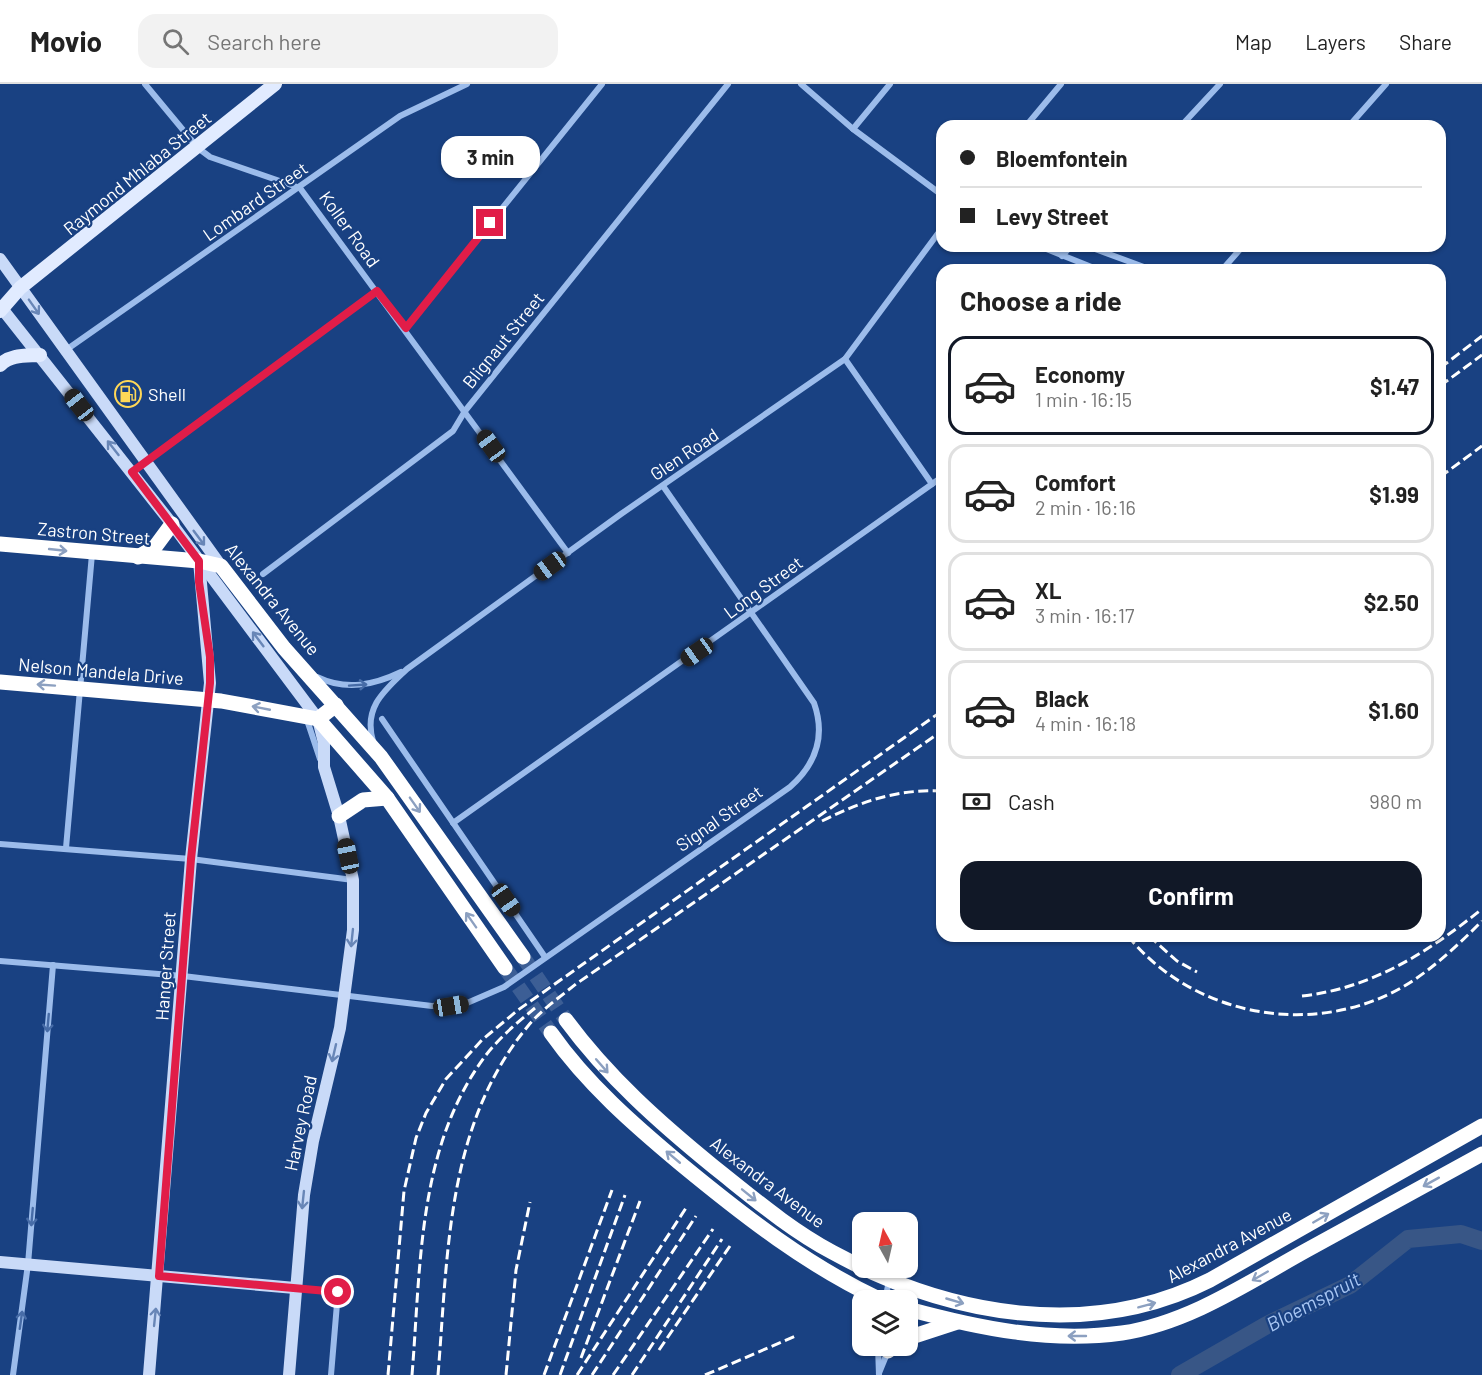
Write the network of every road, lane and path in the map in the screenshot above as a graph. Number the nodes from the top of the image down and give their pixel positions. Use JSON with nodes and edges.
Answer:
{"nodes":[{"id":1,"x":145,"y":84,"type":"edge"},
{"id":2,"x":275,"y":84,"type":"edge"},
{"id":3,"x":467,"y":84,"type":"edge"},
{"id":4,"x":602,"y":84,"type":"edge"},
{"id":5,"x":728,"y":84,"type":"edge"},
{"id":6,"x":801,"y":84,"type":"edge"},
{"id":7,"x":890,"y":84,"type":"edge"},
{"id":8,"x":1061,"y":84,"type":"edge"},
{"id":9,"x":1220,"y":84,"type":"edge"},
{"id":10,"x":1386,"y":84,"type":"edge"},
{"id":11,"x":1031,"y":120,"type":"edge"},
{"id":12,"x":1187,"y":120,"type":"edge"},
{"id":13,"x":1353,"y":120,"type":"edge"},
{"id":14,"x":853,"y":129,"type":"junction"},
{"id":15,"x":198,"y":148,"type":"junction"},
{"id":16,"x":300,"y":188,"type":"junction"},
{"id":17,"x":936,"y":189,"type":"edge"},
{"id":18,"x":936,"y":236,"type":"edge"},
{"id":19,"x":1053,"y":252,"type":"edge"},
{"id":20,"x":1066,"y":252,"type":"edge"},
{"id":21,"x":1103,"y":252,"type":"edge"},
{"id":22,"x":1238,"y":252,"type":"edge"},
{"id":23,"x":1062,"y":256,"type":"junction"},
{"id":24,"x":0,"y":260,"type":"edge"},
{"id":25,"x":1083,"y":264,"type":"edge"},
{"id":26,"x":1136,"y":264,"type":"edge"},
{"id":27,"x":1227,"y":264,"type":"edge"},
{"id":28,"x":20,"y":288,"type":"junction"},
{"id":29,"x":377,"y":291,"type":"junction"},
{"id":30,"x":0,"y":308,"type":"edge"},
{"id":31,"x":406,"y":328,"type":"junction"},
{"id":32,"x":64,"y":351,"type":"junction"},
{"id":33,"x":40,"y":355,"type":"junction"},
{"id":34,"x":845,"y":359,"type":"junction"},
{"id":35,"x":0,"y":365,"type":"edge"},
{"id":36,"x":465,"y":411,"type":"junction"},
{"id":37,"x":145,"y":462,"type":"junction"},
{"id":38,"x":132,"y":472,"type":"junction"},
{"id":39,"x":936,"y":481,"type":"edge"},
{"id":40,"x":932,"y":484,"type":"junction"},
{"id":41,"x":663,"y":486,"type":"junction"},
{"id":42,"x":172,"y":524,"type":"junction"},
{"id":43,"x":0,"y":544,"type":"edge"},
{"id":44,"x":92,"y":553,"type":"junction"},
{"id":45,"x":568,"y":553,"type":"junction"},
{"id":46,"x":138,"y":556,"type":"junction"},
{"id":47,"x":199,"y":561,"type":"junction"},
{"id":48,"x":221,"y":566,"type":"junction"},
{"id":49,"x":263,"y":574,"type":"dead end"},
{"id":50,"x":753,"y":613,"type":"junction"},
{"id":51,"x":407,"y":669,"type":"junction"},
{"id":52,"x":308,"y":672,"type":"junction"},
{"id":53,"x":0,"y":682,"type":"edge"},
{"id":54,"x":81,"y":688,"type":"junction"},
{"id":55,"x":208,"y":699,"type":"junction"},
{"id":56,"x":336,"y":705,"type":"junction"},
{"id":57,"x":312,"y":718,"type":"junction"},
{"id":58,"x":382,"y":719,"type":"dead end"},
{"id":59,"x":381,"y":757,"type":"junction"},
{"id":60,"x":387,"y":798,"type":"junction"},
{"id":61,"x":339,"y":816,"type":"junction"},
{"id":62,"x":453,"y":823,"type":"junction"},
{"id":63,"x":0,"y":844,"type":"edge"},
{"id":64,"x":66,"y":848,"type":"junction"},
{"id":65,"x":191,"y":859,"type":"junction"},
{"id":66,"x":353,"y":880,"type":"junction"},
{"id":67,"x":523,"y":957,"type":"tunnel mouth"},
{"id":68,"x":545,"y":957,"type":"junction"},
{"id":69,"x":0,"y":961,"type":"edge"},
{"id":70,"x":53,"y":965,"type":"junction"},
{"id":71,"x":505,"y":968,"type":"tunnel mouth"},
{"id":72,"x":183,"y":976,"type":"junction"},
{"id":73,"x":346,"y":996,"type":"junction"},
{"id":74,"x":566,"y":1020,"type":"tunnel mouth"},
{"id":75,"x":550,"y":1033,"type":"tunnel mouth"},
{"id":76,"x":1482,"y":1126,"type":"edge"},
{"id":77,"x":1482,"y":1154,"type":"edge"},
{"id":78,"x":0,"y":1262,"type":"edge"},
{"id":79,"x":28,"y":1264,"type":"junction"},
{"id":80,"x":159,"y":1276,"type":"junction"},
{"id":81,"x":839,"y":1278,"type":"junction"},
{"id":82,"x":894,"y":1281,"type":"junction"},
{"id":83,"x":295,"y":1288,"type":"junction"},
{"id":84,"x":863,"y":1290,"type":"edge"},
{"id":85,"x":889,"y":1290,"type":"edge"},
{"id":86,"x":895,"y":1290,"type":"edge"},
{"id":87,"x":852,"y":1291,"type":"edge"},
{"id":88,"x":918,"y":1312,"type":"edge"},
{"id":89,"x":957,"y":1322,"type":"junction"},
{"id":90,"x":918,"y":1335,"type":"edge"},
{"id":91,"x":884,"y":1356,"type":"edge"},
{"id":92,"x":884,"y":1356,"type":"edge"},
{"id":93,"x":879,"y":1374,"type":"edge"},
{"id":94,"x":13,"y":1375,"type":"edge"},
{"id":95,"x":149,"y":1375,"type":"edge"},
{"id":96,"x":289,"y":1375,"type":"edge"},
{"id":97,"x":331,"y":1375,"type":"edge"}],
"edges":[{"from":1,"to":15,"type":"street","name":"Koller Road"},
{"from":2,"to":15,"type":"main road","name":"Raymond Mhlaba Street"},
{"from":3,"to":16,"type":"street","name":"Lombard Street"},
{"from":4,"to":31,"type":"street"},
{"from":5,"to":36,"type":"street","name":"Blignaut Street"},
{"from":6,"to":14,"type":"street"},
{"from":7,"to":14,"type":"street"},
{"from":8,"to":11,"type":"street"},
{"from":9,"to":12,"type":"street"},
{"from":10,"to":13,"type":"street"},
{"from":14,"to":17,"type":"street"},
{"from":15,"to":16,"type":"street","name":"Koller Road"},
{"from":15,"to":28,"type":"main road","name":"Raymond Mhlaba Street"},
{"from":16,"to":29,"type":"street","name":"Koller Road"},
{"from":16,"to":32,"type":"street","name":"Lombard Street"},
{"from":18,"to":34,"type":"street","name":"Glen Road"},
{"from":19,"to":23,"type":"street"},
{"from":20,"to":23,"type":"street"},
{"from":21,"to":26,"type":"street"},
{"from":22,"to":27,"type":"street"},
{"from":23,"to":25,"type":"street"},
{"from":24,"to":28,"type":"main road","name":"Alexandra Avenue"},
{"from":28,"to":30,"type":"main road","name":"Raymond Mhlaba Street"},
{"from":28,"to":32,"type":"main road","name":"Alexandra Avenue","one_way":true},
{"from":29,"to":31,"type":"street","name":"Koller Road"},
{"from":29,"to":37,"type":"street"},
{"from":30,"to":33,"type":"main road","name":"Alexandra Avenue"},
{"from":31,"to":36,"type":"street","name":"Koller Road"},
{"from":32,"to":37,"type":"main road","name":"Alexandra Avenue"},
{"from":33,"to":35,"type":"main road"},
{"from":38,"to":33,"type":"main road","name":"Alexandra Avenue","one_way":true},
{"from":34,"to":40,"type":"street"},
{"from":34,"to":41,"type":"street","name":"Glen Road"},
{"from":36,"to":45,"type":"street","name":"Koller Road"},
{"from":36,"to":49,"type":"street","name":"Blignaut Street"},
{"from":37,"to":38,"type":"street"},
{"from":37,"to":48,"type":"main road","name":"Alexandra Avenue","one_way":true},
{"from":38,"to":42,"type":"main road","name":"Alexandra Avenue"},
{"from":39,"to":40,"type":"street","name":"Long Street"},
{"from":40,"to":50,"type":"street","name":"Long Street"},
{"from":41,"to":45,"type":"street","name":"Glen Road"},
{"from":41,"to":50,"type":"street","name":"Signal Street"},
{"from":42,"to":46,"type":"highway"},
{"from":42,"to":47,"type":"main road","name":"Alexandra Avenue"},
{"from":43,"to":44,"type":"highway","name":"Zastron Street","one_way":true},
{"from":44,"to":46,"type":"highway","name":"Zastron Street"},
{"from":44,"to":54,"type":"street"},
{"from":45,"to":51,"type":"street","name":"Glen Road"},
{"from":46,"to":47,"type":"highway","name":"Zastron Street"},
{"from":47,"to":48,"type":"highway","name":"Zastron Street"},
{"from":47,"to":55,"type":"main road","name":"Hanger Street"},
{"from":57,"to":47,"type":"main road","name":"Alexandra Avenue","one_way":true},
{"from":48,"to":52,"type":"highway","name":"Alexandra Avenue"},
{"from":50,"to":62,"type":"street","name":"Long Street"},
{"from":50,"to":68,"type":"street","name":"Signal Street"},
{"from":52,"to":51,"type":"street","name":"Glen Road","one_way":true},
{"from":51,"to":59,"type":"street","name":"Glen Road"},
{"from":52,"to":56,"type":"highway","name":"Alexandra Avenue"},
{"from":54,"to":53,"type":"highway","name":"Nelson Mandela Drive","one_way":true},
{"from":54,"to":55,"type":"highway","name":"Nelson Mandela Drive"},
{"from":54,"to":64,"type":"street"},
{"from":57,"to":55,"type":"highway","name":"Nelson Mandela Drive","one_way":true},
{"from":55,"to":65,"type":"main road","name":"Hanger Street"},
{"from":56,"to":57,"type":"highway"},
{"from":56,"to":59,"type":"highway","name":"Alexandra Avenue"},
{"from":57,"to":60,"type":"highway","name":"Alexandra Avenue"},
{"from":57,"to":61,"type":"main road","name":"Harvey Road"},
{"from":58,"to":62,"type":"street"},
{"from":59,"to":67,"type":"highway","name":"Alexandra Avenue","one_way":true},
{"from":60,"to":61,"type":"highway"},
{"from":71,"to":60,"type":"highway","name":"Alexandra Avenue","one_way":true},
{"from":61,"to":66,"type":"main road","name":"Harvey Road"},
{"from":62,"to":68,"type":"street"},
{"from":63,"to":64,"type":"street"},
{"from":64,"to":65,"type":"street"},
{"from":65,"to":66,"type":"street"},
{"from":65,"to":72,"type":"main road","name":"Hanger Street"},
{"from":66,"to":73,"type":"main road","name":"Harvey Road","one_way":true},
{"from":68,"to":73,"type":"street","name":"Signal Street"},
{"from":69,"to":70,"type":"street","name":"Signal Street"},
{"from":70,"to":72,"type":"street","name":"Signal Street"},
{"from":70,"to":79,"type":"street","one_way":true},
{"from":72,"to":73,"type":"street","name":"Signal Street"},
{"from":72,"to":80,"type":"main road","name":"Hanger Street"},
{"from":73,"to":83,"type":"main road","name":"Harvey Road","one_way":true},
{"from":74,"to":82,"type":"highway","name":"Alexandra Avenue","one_way":true},
{"from":81,"to":75,"type":"highway","one_way":true},
{"from":82,"to":76,"type":"highway","name":"Alexandra Avenue","one_way":true},
{"from":77,"to":89,"type":"highway","one_way":true},
{"from":78,"to":79,"type":"main road"},
{"from":79,"to":80,"type":"main road"},
{"from":94,"to":79,"type":"street","one_way":true},
{"from":80,"to":83,"type":"main road"},
{"from":95,"to":80,"type":"main road","name":"Hanger Street","one_way":true},
{"from":81,"to":84,"type":"highway"},
{"from":81,"to":87,"type":"highway"},
{"from":82,"to":85,"type":"street"},
{"from":82,"to":86,"type":"street"},
{"from":83,"to":96,"type":"main road","name":"Harvey Road"},
{"from":83,"to":97,"type":"street"},
{"from":88,"to":89,"type":"highway"},
{"from":89,"to":90,"type":"highway"},
{"from":91,"to":93,"type":"street"},
{"from":92,"to":93,"type":"street"}]}
